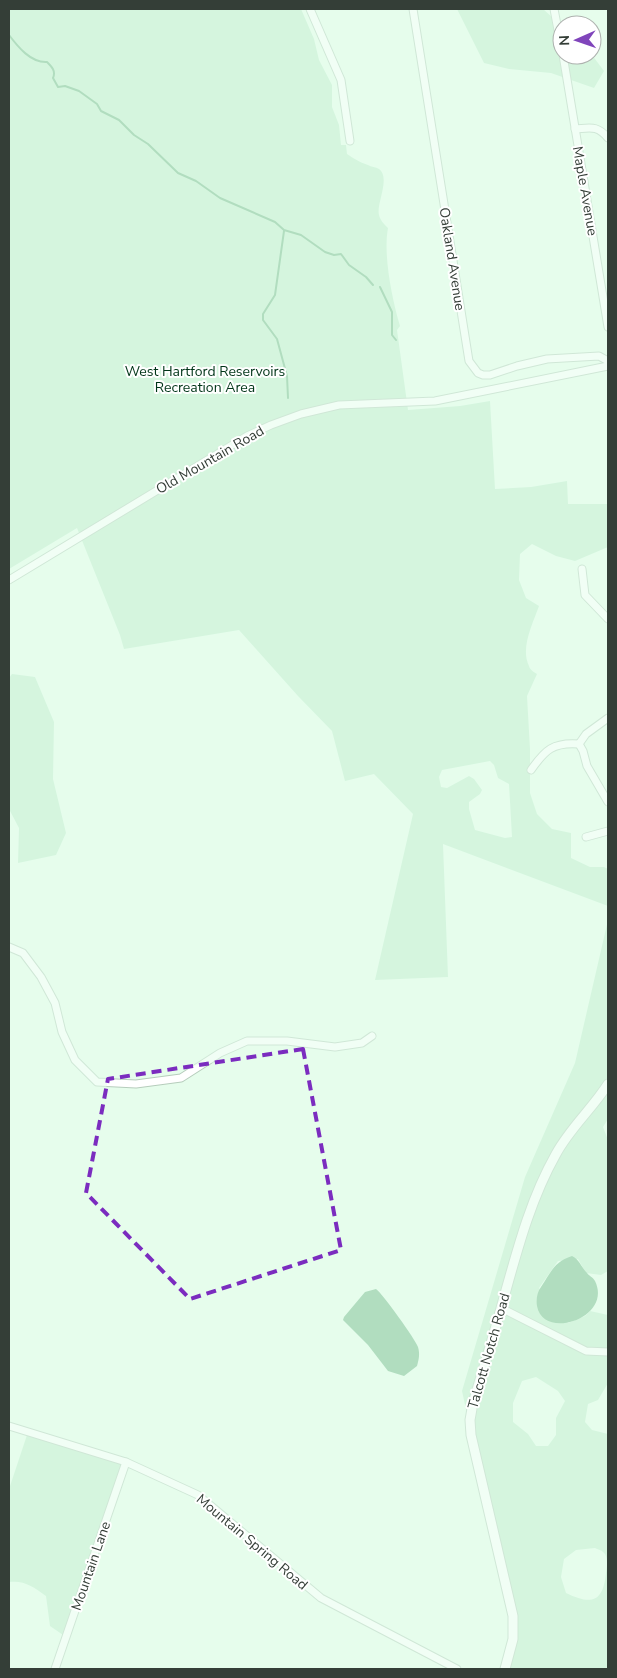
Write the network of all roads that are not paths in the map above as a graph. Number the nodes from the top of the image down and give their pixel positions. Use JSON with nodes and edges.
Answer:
{"nodes":[{"id":1,"x":310,"y":9,"type":"edge"},
{"id":2,"x":412,"y":9,"type":"edge"},
{"id":3,"x":565,"y":65,"type":"edge"},
{"id":4,"x":575,"y":129,"type":"junction"},
{"id":5,"x":608,"y":138,"type":"edge"},
{"id":6,"x":350,"y":141,"type":"dead end"},
{"id":7,"x":608,"y":327,"type":"edge"},
{"id":8,"x":608,"y":361,"type":"edge"},
{"id":9,"x":608,"y":366,"type":"edge"},
{"id":10,"x":582,"y":568,"type":"dead end"},
{"id":11,"x":9,"y":580,"type":"edge"},
{"id":12,"x":608,"y":619,"type":"edge"},
{"id":13,"x":608,"y":718,"type":"edge"},
{"id":14,"x":579,"y":744,"type":"junction"},
{"id":15,"x":531,"y":770,"type":"dead end"},
{"id":16,"x":608,"y":802,"type":"edge"},
{"id":17,"x":608,"y":831,"type":"edge"},
{"id":18,"x":586,"y":837,"type":"dead end"},
{"id":19,"x":9,"y":947,"type":"edge"},
{"id":20,"x":372,"y":1036,"type":"dead end"},
{"id":21,"x":608,"y":1084,"type":"edge"},
{"id":22,"x":501,"y":1308,"type":"junction"},
{"id":23,"x":608,"y":1352,"type":"edge"},
{"id":24,"x":9,"y":1426,"type":"edge"},
{"id":25,"x":126,"y":1462,"type":"junction"},
{"id":26,"x":55,"y":1669,"type":"edge"},
{"id":27,"x":457,"y":1669,"type":"edge"},
{"id":28,"x":505,"y":1669,"type":"edge"}],
"edges":[{"from":1,"to":6,"type":"street"},
{"from":2,"to":8,"type":"street","name":"Oakland Avenue"},
{"from":3,"to":4,"type":"street","name":"Maple Avenue"},
{"from":4,"to":5,"type":"street"},
{"from":4,"to":7,"type":"street","name":"Maple Avenue"},
{"from":9,"to":11,"type":"street","name":"Old Mountain Road"},
{"from":10,"to":12,"type":"street"},
{"from":13,"to":14,"type":"street"},
{"from":14,"to":15,"type":"street"},
{"from":14,"to":16,"type":"street"},
{"from":17,"to":18,"type":"street"},
{"from":19,"to":20,"type":"street"},
{"from":21,"to":22,"type":"street","name":"Talcott Notch Road"},
{"from":22,"to":23,"type":"street"},
{"from":22,"to":28,"type":"street","name":"Talcott Notch Road"},
{"from":24,"to":25,"type":"street","name":"Mountain Spring Road"},
{"from":25,"to":26,"type":"street","name":"Mountain Lane"},
{"from":25,"to":27,"type":"street","name":"Mountain Spring Road"}]}
